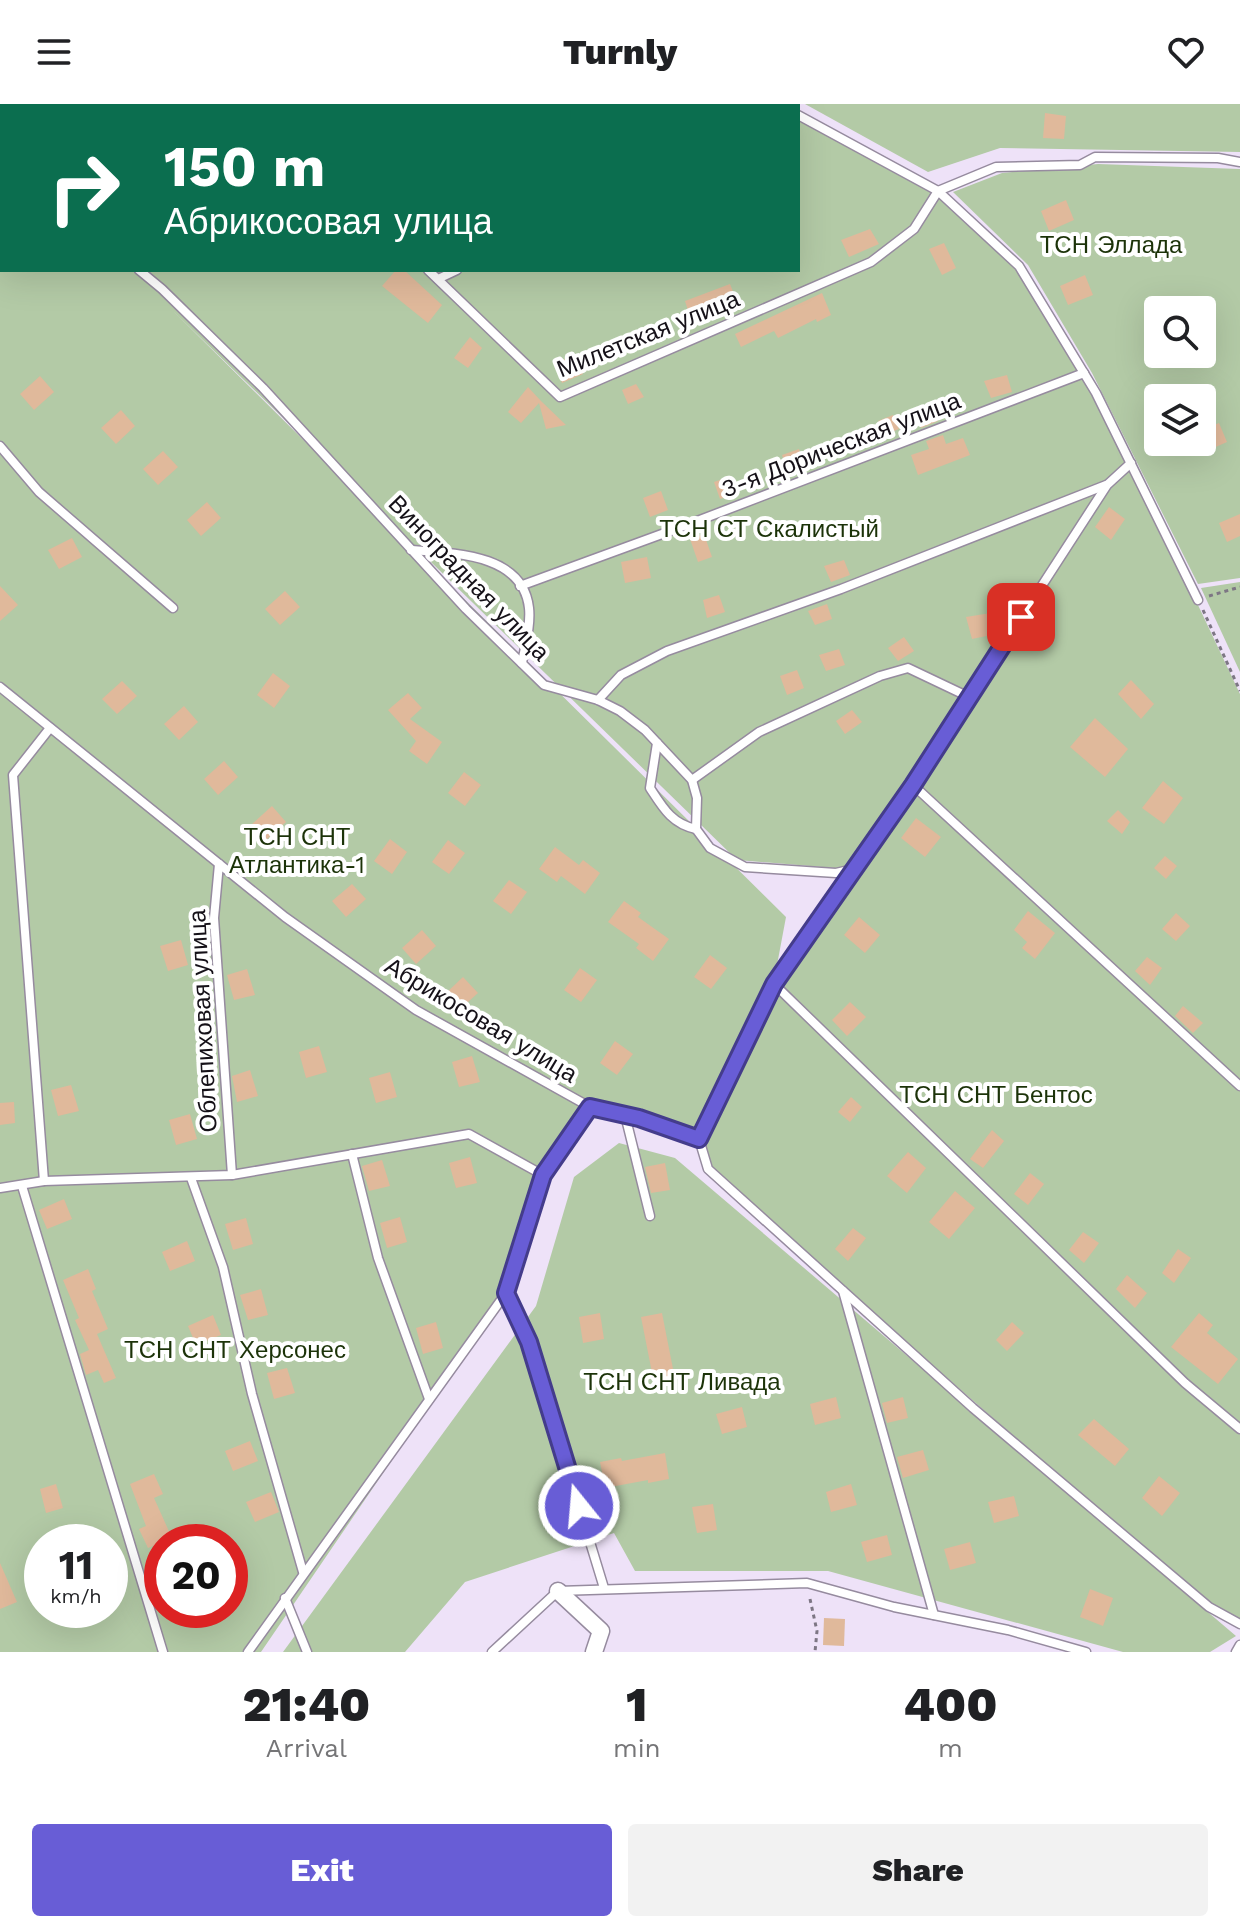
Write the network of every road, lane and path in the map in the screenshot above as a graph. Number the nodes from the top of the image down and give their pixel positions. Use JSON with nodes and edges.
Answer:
{"nodes":[{"id":1,"x":800,"y":116,"type":"edge"},
{"id":2,"x":1240,"y":162,"type":"edge"},
{"id":3,"x":938,"y":191,"type":"junction"},
{"id":4,"x":141,"y":272,"type":"edge"},
{"id":5,"x":430,"y":272,"type":"edge"},
{"id":6,"x":453,"y":272,"type":"edge"},
{"id":7,"x":438,"y":279,"type":"junction"},
{"id":8,"x":1084,"y":373,"type":"junction"},
{"id":9,"x":0,"y":446,"type":"edge"},
{"id":10,"x":1131,"y":463,"type":"junction"},
{"id":11,"x":1107,"y":485,"type":"junction"},
{"id":12,"x":410,"y":550,"type":"junction"},
{"id":13,"x":520,"y":586,"type":"junction"},
{"id":14,"x":1240,"y":587,"type":"edge"},
{"id":15,"x":1198,"y":600,"type":"junction"},
{"id":16,"x":173,"y":608,"type":"dead end"},
{"id":17,"x":522,"y":663,"type":"junction"},
{"id":18,"x":0,"y":687,"type":"edge"},
{"id":19,"x":1240,"y":691,"type":"edge"},
{"id":20,"x":969,"y":697,"type":"junction"},
{"id":21,"x":598,"y":700,"type":"junction"},
{"id":22,"x":50,"y":728,"type":"junction"},
{"id":23,"x":657,"y":743,"type":"junction"},
{"id":24,"x":692,"y":780,"type":"junction"},
{"id":25,"x":913,"y":785,"type":"junction"},
{"id":26,"x":696,"y":829,"type":"junction"},
{"id":27,"x":219,"y":864,"type":"junction"},
{"id":28,"x":853,"y":869,"type":"junction"},
{"id":29,"x":774,"y":984,"type":"junction"},
{"id":30,"x":1240,"y":1086,"type":"edge"},
{"id":31,"x":590,"y":1107,"type":"junction"},
{"id":32,"x":625,"y":1115,"type":"junction"},
{"id":33,"x":699,"y":1139,"type":"junction"},
{"id":34,"x":352,"y":1154,"type":"junction"},
{"id":35,"x":232,"y":1175,"type":"junction"},
{"id":36,"x":543,"y":1175,"type":"junction"},
{"id":37,"x":191,"y":1178,"type":"junction"},
{"id":38,"x":44,"y":1181,"type":"junction"},
{"id":39,"x":22,"y":1186,"type":"junction"},
{"id":40,"x":0,"y":1188,"type":"edge"},
{"id":41,"x":650,"y":1216,"type":"dead end"},
{"id":42,"x":842,"y":1290,"type":"junction"},
{"id":43,"x":506,"y":1293,"type":"junction"},
{"id":44,"x":429,"y":1399,"type":"junction"},
{"id":45,"x":1240,"y":1429,"type":"edge"},
{"id":46,"x":303,"y":1572,"type":"junction"},
{"id":47,"x":807,"y":1583,"type":"junction"},
{"id":48,"x":604,"y":1588,"type":"junction"},
{"id":49,"x":558,"y":1591,"type":"junction"},
{"id":50,"x":285,"y":1598,"type":"junction"},
{"id":51,"x":934,"y":1615,"type":"junction"},
{"id":52,"x":1240,"y":1624,"type":"edge"},
{"id":53,"x":1240,"y":1645,"type":"edge"},
{"id":54,"x":163,"y":1652,"type":"edge"},
{"id":55,"x":248,"y":1652,"type":"edge"},
{"id":56,"x":307,"y":1652,"type":"edge"},
{"id":57,"x":492,"y":1652,"type":"edge"},
{"id":58,"x":594,"y":1652,"type":"edge"},
{"id":59,"x":815,"y":1652,"type":"edge"},
{"id":60,"x":1086,"y":1652,"type":"edge"},
{"id":61,"x":1236,"y":1652,"type":"edge"}],
"edges":[{"from":1,"to":3,"type":"lane"},
{"from":2,"to":3,"type":"lane"},
{"from":3,"to":7,"type":"lane","name":"Милетская улица"},
{"from":3,"to":8,"type":"lane"},
{"from":4,"to":12,"type":"lane","name":"Виноградная улица"},
{"from":5,"to":7,"type":"lane","name":"Милетская улица"},
{"from":6,"to":7,"type":"lane"},
{"from":8,"to":10,"type":"lane"},
{"from":8,"to":13,"type":"lane","name":"3-я Дорическая улица"},
{"from":9,"to":16,"type":"lane"},
{"from":10,"to":11,"type":"lane"},
{"from":10,"to":15,"type":"lane"},
{"from":11,"to":20,"type":"lane"},
{"from":11,"to":21,"type":"lane"},
{"from":12,"to":13,"type":"lane"},
{"from":12,"to":17,"type":"lane","name":"Виноградная улица"},
{"from":13,"to":17,"type":"lane"},
{"from":14,"to":15,"type":"path"},
{"from":15,"to":19,"type":"path"},
{"from":17,"to":21,"type":"lane","name":"Виноградная улица"},
{"from":18,"to":22,"type":"lane","name":"Абрикосовая улица"},
{"from":20,"to":24,"type":"lane"},
{"from":20,"to":25,"type":"lane"},
{"from":21,"to":23,"type":"lane","name":"Виноградная улица"},
{"from":22,"to":27,"type":"lane","name":"Абрикосовая улица"},
{"from":22,"to":38,"type":"lane"},
{"from":23,"to":24,"type":"lane","name":"Виноградная улица"},
{"from":23,"to":26,"type":"lane"},
{"from":24,"to":26,"type":"lane"},
{"from":25,"to":28,"type":"lane"},
{"from":25,"to":30,"type":"lane"},
{"from":26,"to":28,"type":"lane"},
{"from":27,"to":31,"type":"lane","name":"Абрикосовая улица"},
{"from":27,"to":35,"type":"lane","name":"Облепиховая улица"},
{"from":28,"to":29,"type":"lane"},
{"from":29,"to":33,"type":"lane"},
{"from":29,"to":45,"type":"lane"},
{"from":31,"to":32,"type":"lane","name":"Абрикосовая улица"},
{"from":31,"to":36,"type":"lane"},
{"from":32,"to":33,"type":"lane","name":"Абрикосовая улица"},
{"from":32,"to":41,"type":"lane"},
{"from":33,"to":42,"type":"lane"},
{"from":34,"to":35,"type":"lane"},
{"from":34,"to":36,"type":"lane"},
{"from":34,"to":44,"type":"lane"},
{"from":35,"to":37,"type":"lane"},
{"from":36,"to":43,"type":"lane"},
{"from":37,"to":38,"type":"lane"},
{"from":37,"to":46,"type":"lane"},
{"from":38,"to":39,"type":"lane"},
{"from":39,"to":40,"type":"lane"},
{"from":39,"to":54,"type":"lane"},
{"from":42,"to":51,"type":"lane"},
{"from":42,"to":52,"type":"lane"},
{"from":43,"to":44,"type":"lane"},
{"from":43,"to":48,"type":"lane"},
{"from":44,"to":46,"type":"lane"},
{"from":46,"to":50,"type":"lane"},
{"from":47,"to":48,"type":"lane"},
{"from":47,"to":51,"type":"lane"},
{"from":47,"to":59,"type":"path"},
{"from":48,"to":49,"type":"lane"},
{"from":49,"to":57,"type":"lane"},
{"from":49,"to":58,"type":"street"},
{"from":50,"to":55,"type":"lane"},
{"from":50,"to":56,"type":"lane"},
{"from":51,"to":60,"type":"lane"},
{"from":53,"to":61,"type":"lane"}]}
